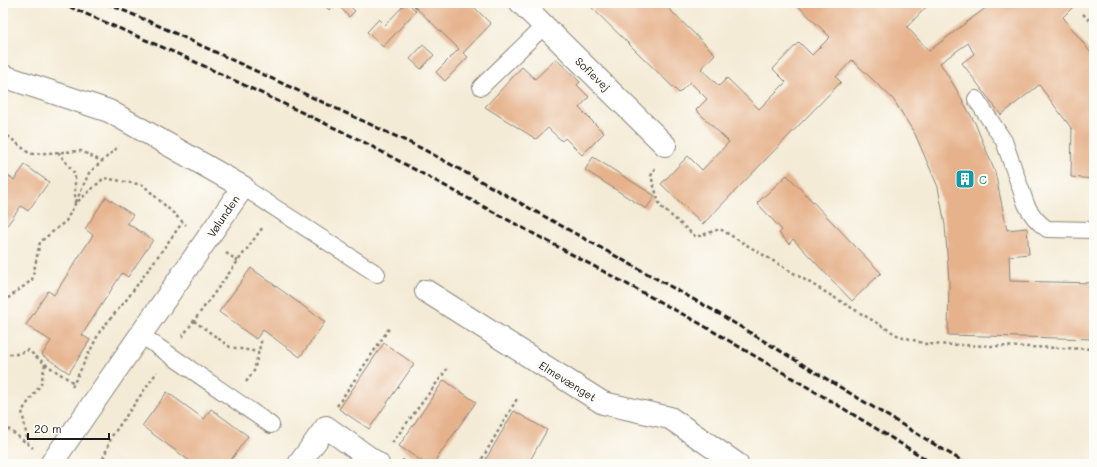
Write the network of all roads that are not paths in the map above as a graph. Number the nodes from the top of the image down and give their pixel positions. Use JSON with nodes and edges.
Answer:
{"nodes":[{"id":1,"x":521,"y":3,"type":"edge"},
{"id":2,"x":544,"y":26,"type":"junction"},
{"id":3,"x":3,"y":76,"type":"edge"},
{"id":4,"x":481,"y":87,"type":"dead end"},
{"id":5,"x":976,"y":99,"type":"dead end"},
{"id":6,"x":665,"y":145,"type":"road end"},
{"id":7,"x":243,"y":187,"type":"junction"},
{"id":8,"x":1094,"y":230,"type":"edge"},
{"id":9,"x":377,"y":274,"type":"dead end"},
{"id":10,"x":426,"y":291,"type":"dead end"},
{"id":11,"x":141,"y":335,"type":"junction"},
{"id":12,"x":271,"y":424,"type":"dead end"},
{"id":13,"x":381,"y":459,"type":"edge"},
{"id":14,"x":51,"y":463,"type":"edge"},
{"id":15,"x":299,"y":464,"type":"edge"},
{"id":16,"x":737,"y":464,"type":"edge"}],
"edges":[{"from":1,"to":2,"type":"street","name":"Sofievej"},
{"from":2,"to":4,"type":"lane"},
{"from":2,"to":6,"type":"street","name":"Sofievej"},
{"from":3,"to":7,"type":"street","name":"Vølunden"},
{"from":5,"to":8,"type":"lane"},
{"from":7,"to":9,"type":"lane"},
{"from":7,"to":11,"type":"street","name":"Vølunden"},
{"from":10,"to":16,"type":"street","name":"Elmevænget"},
{"from":11,"to":12,"type":"lane"},
{"from":11,"to":14,"type":"street","name":"Vølunden"},
{"from":13,"to":15,"type":"street"}]}
